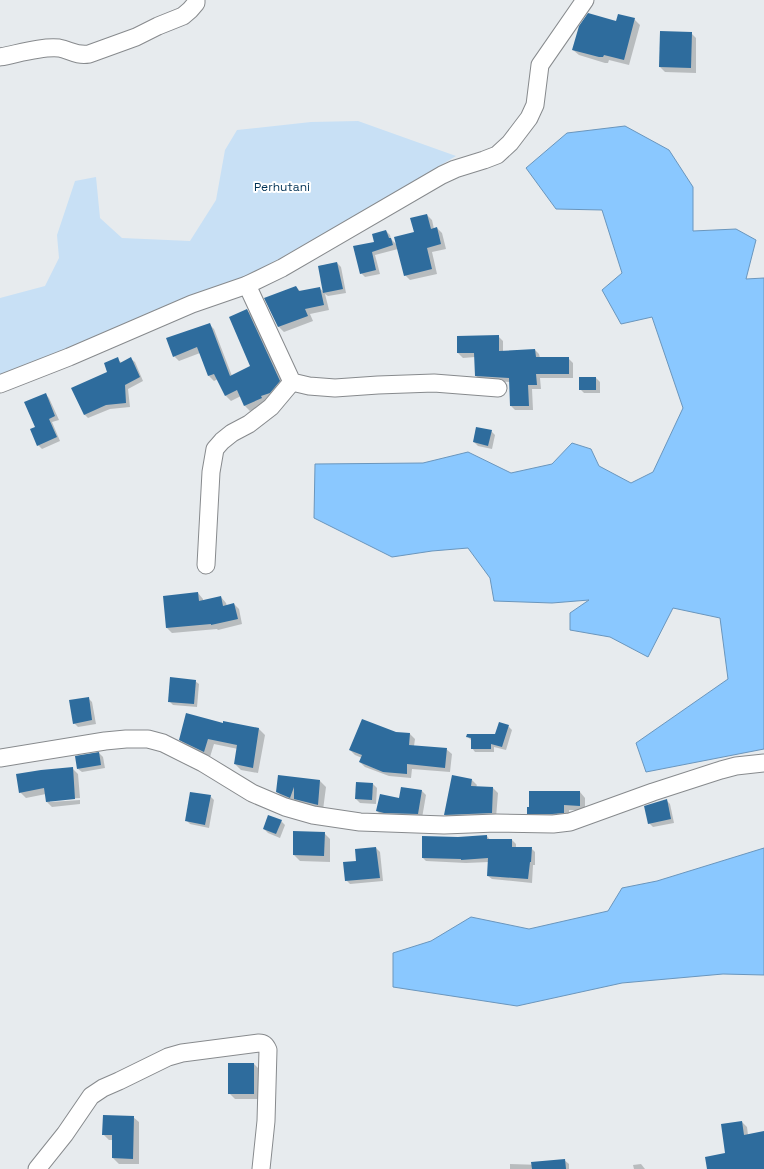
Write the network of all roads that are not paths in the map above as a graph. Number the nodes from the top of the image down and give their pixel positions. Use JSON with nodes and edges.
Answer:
{"nodes":[{"id":1,"x":196,"y":0,"type":"edge"},
{"id":2,"x":586,"y":0,"type":"edge"},
{"id":3,"x":0,"y":58,"type":"edge"},
{"id":4,"x":247,"y":285,"type":"junction"},
{"id":5,"x":292,"y":382,"type":"junction"},
{"id":6,"x":0,"y":384,"type":"edge"},
{"id":7,"x":498,"y":388,"type":"dead end"},
{"id":8,"x":206,"y":565,"type":"dead end"},
{"id":9,"x":0,"y":758,"type":"edge"},
{"id":10,"x":764,"y":763,"type":"edge"},
{"id":11,"x":37,"y":1169,"type":"edge"},
{"id":12,"x":261,"y":1169,"type":"edge"}],
"edges":[{"from":1,"to":3,"type":"street"},
{"from":2,"to":4,"type":"street"},
{"from":4,"to":5,"type":"street"},
{"from":4,"to":6,"type":"street"},
{"from":5,"to":7,"type":"street"},
{"from":5,"to":8,"type":"street"},
{"from":9,"to":10,"type":"street"},
{"from":11,"to":12,"type":"street"}]}
